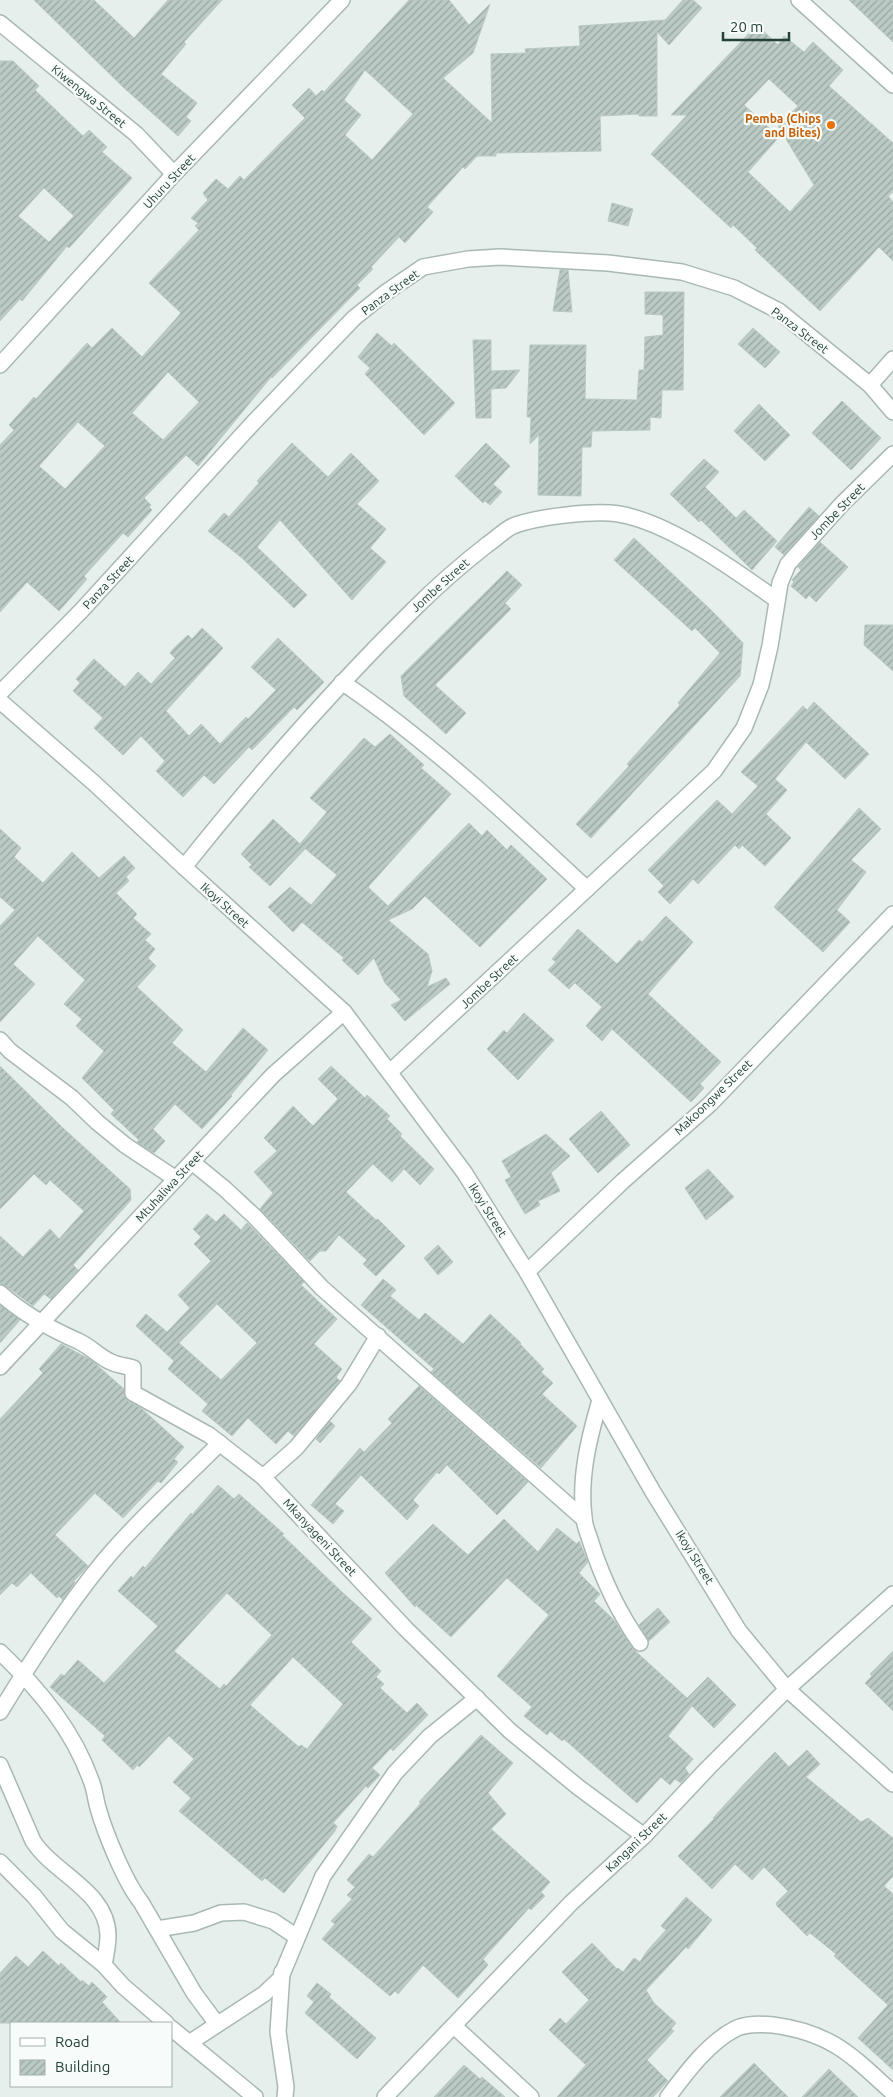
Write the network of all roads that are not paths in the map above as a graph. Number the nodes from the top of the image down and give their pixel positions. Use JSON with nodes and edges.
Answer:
{"nodes":[{"id":1,"x":342,"y":0,"type":"edge"},
{"id":2,"x":799,"y":0,"type":"edge"},
{"id":3,"x":0,"y":23,"type":"edge"},
{"id":4,"x":893,"y":85,"type":"edge"},
{"id":5,"x":174,"y":174,"type":"junction"},
{"id":6,"x":893,"y":358,"type":"edge"},
{"id":7,"x":0,"y":365,"type":"edge"},
{"id":8,"x":870,"y":385,"type":"junction"},
{"id":9,"x":893,"y":412,"type":"edge"},
{"id":10,"x":893,"y":454,"type":"edge"},
{"id":11,"x":777,"y":600,"type":"junction"},
{"id":12,"x":342,"y":682,"type":"junction"},
{"id":13,"x":0,"y":693,"type":"edge"},
{"id":14,"x":0,"y":701,"type":"edge"},
{"id":15,"x":184,"y":867,"type":"junction"},
{"id":16,"x":587,"y":889,"type":"junction"},
{"id":17,"x":893,"y":914,"type":"edge"},
{"id":18,"x":344,"y":1012,"type":"junction"},
{"id":19,"x":0,"y":1040,"type":"edge"},
{"id":20,"x":391,"y":1072,"type":"junction"},
{"id":21,"x":192,"y":1162,"type":"junction"},
{"id":22,"x":176,"y":1179,"type":"junction"},
{"id":23,"x":527,"y":1272,"type":"junction"},
{"id":24,"x":0,"y":1293,"type":"edge"},
{"id":25,"x":44,"y":1322,"type":"junction"},
{"id":26,"x":378,"y":1336,"type":"junction"},
{"id":27,"x":0,"y":1368,"type":"edge"},
{"id":28,"x":600,"y":1400,"type":"junction"},
{"id":29,"x":220,"y":1443,"type":"junction"},
{"id":30,"x":263,"y":1477,"type":"junction"},
{"id":31,"x":584,"y":1519,"type":"junction"},
{"id":32,"x":893,"y":1594,"type":"edge"},
{"id":33,"x":640,"y":1643,"type":"dead end"},
{"id":34,"x":0,"y":1652,"type":"edge"},
{"id":35,"x":23,"y":1673,"type":"junction"},
{"id":36,"x":787,"y":1689,"type":"junction"},
{"id":37,"x":477,"y":1698,"type":"junction"},
{"id":38,"x":0,"y":1712,"type":"edge"},
{"id":39,"x":0,"y":1765,"type":"edge"},
{"id":40,"x":893,"y":1784,"type":"edge"},
{"id":41,"x":644,"y":1836,"type":"junction"},
{"id":42,"x":0,"y":1862,"type":"edge"},
{"id":43,"x":157,"y":1929,"type":"junction"},
{"id":44,"x":296,"y":1937,"type":"junction"},
{"id":45,"x":104,"y":1965,"type":"junction"},
{"id":46,"x":282,"y":1972,"type":"junction"},
{"id":47,"x":165,"y":2022,"type":"edge"},
{"id":48,"x":217,"y":2024,"type":"junction"},
{"id":49,"x":454,"y":2026,"type":"junction"},
{"id":50,"x":172,"y":2029,"type":"edge"},
{"id":51,"x":189,"y":2043,"type":"junction"},
{"id":52,"x":893,"y":2093,"type":"edge"},
{"id":53,"x":256,"y":2097,"type":"edge"},
{"id":54,"x":285,"y":2097,"type":"edge"},
{"id":55,"x":385,"y":2097,"type":"edge"},
{"id":56,"x":531,"y":2097,"type":"edge"},
{"id":57,"x":668,"y":2097,"type":"edge"}],
"edges":[{"from":1,"to":5,"type":"street","name":"Uhuru Street"},
{"from":2,"to":4,"type":"street"},
{"from":3,"to":5,"type":"street","name":"Kiwengwa Street"},
{"from":5,"to":7,"type":"street","name":"Uhuru Street"},
{"from":6,"to":8,"type":"street"},
{"from":8,"to":9,"type":"street","name":"Panza Street"},
{"from":8,"to":13,"type":"street","name":"Panza Street"},
{"from":10,"to":11,"type":"street","name":"Jombe Street"},
{"from":11,"to":12,"type":"street","name":"Jombe Street"},
{"from":11,"to":16,"type":"street","name":"Jombe Street"},
{"from":12,"to":15,"type":"street","name":"Jombe Street"},
{"from":12,"to":16,"type":"street"},
{"from":14,"to":15,"type":"street","name":"Ikoyi Street"},
{"from":15,"to":18,"type":"street","name":"Ikoyi Street"},
{"from":16,"to":20,"type":"street","name":"Jombe Street"},
{"from":17,"to":23,"type":"street","name":"Makoongwe Street"},
{"from":18,"to":20,"type":"street","name":"Ikoyi Street"},
{"from":18,"to":21,"type":"street","name":"Mtuhaliwa Street"},
{"from":19,"to":22,"type":"street"},
{"from":20,"to":23,"type":"street","name":"Ikoyi Street"},
{"from":21,"to":22,"type":"street","name":"Mtuhaliwa Street"},
{"from":21,"to":26,"type":"street"},
{"from":22,"to":25,"type":"street","name":"Mtuhaliwa Street"},
{"from":23,"to":28,"type":"street","name":"Ikoyi Street"},
{"from":24,"to":25,"type":"street"},
{"from":25,"to":27,"type":"street","name":"Mtuhaliwa Street"},
{"from":25,"to":29,"type":"street","name":"Mkanyageni Street"},
{"from":26,"to":30,"type":"street"},
{"from":26,"to":31,"type":"street"},
{"from":28,"to":31,"type":"street"},
{"from":28,"to":36,"type":"street","name":"Ikoyi Street"},
{"from":29,"to":30,"type":"street","name":"Mkanyageni Street"},
{"from":29,"to":35,"type":"street"},
{"from":30,"to":37,"type":"street","name":"Mkanyageni Street"},
{"from":31,"to":33,"type":"street"},
{"from":32,"to":36,"type":"street","name":"Kangani Street"},
{"from":34,"to":35,"type":"street"},
{"from":35,"to":38,"type":"street"},
{"from":35,"to":43,"type":"street"},
{"from":36,"to":40,"type":"street","name":"Ikoyi Street"},
{"from":36,"to":41,"type":"street","name":"Kangani Street"},
{"from":37,"to":41,"type":"street","name":"Mkanyageni Street"},
{"from":37,"to":44,"type":"street"},
{"from":39,"to":45,"type":"street"},
{"from":41,"to":49,"type":"street","name":"Kangani Street"},
{"from":42,"to":45,"type":"street"},
{"from":43,"to":44,"type":"street"},
{"from":43,"to":48,"type":"street"},
{"from":44,"to":46,"type":"street"},
{"from":45,"to":47,"type":"street"},
{"from":46,"to":48,"type":"street"},
{"from":46,"to":54,"type":"street"},
{"from":48,"to":51,"type":"street"},
{"from":49,"to":55,"type":"street","name":"Kangani Street"},
{"from":49,"to":56,"type":"street"},
{"from":50,"to":51,"type":"street"},
{"from":51,"to":53,"type":"street"},
{"from":52,"to":57,"type":"street"}]}
